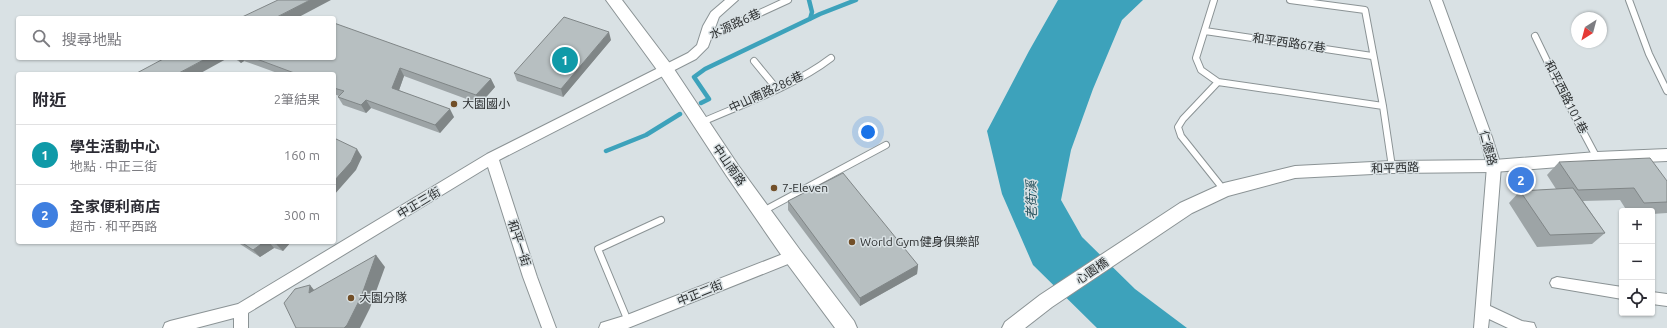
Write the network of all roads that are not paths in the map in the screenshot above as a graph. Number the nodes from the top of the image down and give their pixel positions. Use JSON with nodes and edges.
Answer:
{"nodes":[{"id":1,"x":614,"y":0,"type":"edge"},
{"id":2,"x":732,"y":0,"type":"edge"},
{"id":3,"x":788,"y":0,"type":"edge"},
{"id":4,"x":1214,"y":0,"type":"edge"},
{"id":5,"x":1290,"y":0,"type":"edge"},
{"id":6,"x":1436,"y":0,"type":"edge"},
{"id":7,"x":1629,"y":0,"type":"edge"},
{"id":8,"x":1205,"y":31,"type":"junction"},
{"id":9,"x":1535,"y":36,"type":"dead end"},
{"id":10,"x":705,"y":39,"type":"junction"},
{"id":11,"x":1372,"y":56,"type":"junction"},
{"id":12,"x":831,"y":58,"type":"dead end"},
{"id":13,"x":754,"y":61,"type":"dead end"},
{"id":14,"x":666,"y":70,"type":"junction"},
{"id":15,"x":1218,"y":82,"type":"junction"},
{"id":16,"x":777,"y":90,"type":"junction"},
{"id":17,"x":1667,"y":91,"type":"edge"},
{"id":18,"x":1383,"y":106,"type":"junction"},
{"id":19,"x":700,"y":123,"type":"junction"},
{"id":20,"x":886,"y":145,"type":"dead end"},
{"id":21,"x":1667,"y":156,"type":"edge"},
{"id":22,"x":492,"y":158,"type":"junction"},
{"id":23,"x":1597,"y":158,"type":"junction"},
{"id":24,"x":1494,"y":166,"type":"junction"},
{"id":25,"x":1392,"y":167,"type":"junction"},
{"id":26,"x":1224,"y":190,"type":"junction"},
{"id":27,"x":762,"y":212,"type":"junction"},
{"id":28,"x":661,"y":220,"type":"dead end"},
{"id":29,"x":1138,"y":240,"type":"joint"},
{"id":30,"x":793,"y":256,"type":"junction"},
{"id":31,"x":1557,"y":283,"type":"dead end"},
{"id":32,"x":1619,"y":293,"type":"edge"},
{"id":33,"x":1655,"y":298,"type":"edge"},
{"id":34,"x":1667,"y":300,"type":"edge"},
{"id":35,"x":1482,"y":309,"type":"junction"},
{"id":36,"x":241,"y":310,"type":"junction"},
{"id":37,"x":628,"y":321,"type":"junction"},
{"id":38,"x":170,"y":328,"type":"edge"},
{"id":39,"x":241,"y":328,"type":"edge"},
{"id":40,"x":549,"y":328,"type":"edge"},
{"id":41,"x":606,"y":328,"type":"edge"},
{"id":42,"x":847,"y":328,"type":"edge"},
{"id":43,"x":1011,"y":328,"type":"edge"},
{"id":44,"x":1481,"y":328,"type":"edge"},
{"id":45,"x":1529,"y":328,"type":"edge"}],
"edges":[{"from":1,"to":14,"type":"main road","name":"中山南路"},
{"from":2,"to":10,"type":"street","name":"中正三街"},
{"from":3,"to":10,"type":"lane","name":"水源路6巷"},
{"from":4,"to":8,"type":"lane"},
{"from":5,"to":11,"type":"lane"},
{"from":6,"to":24,"type":"street","name":"仁德路"},
{"from":7,"to":17,"type":"lane"},
{"from":8,"to":11,"type":"lane","name":"和平西路67巷"},
{"from":8,"to":15,"type":"lane"},
{"from":9,"to":23,"type":"lane","name":"和平西路101巷"},
{"from":10,"to":14,"type":"street","name":"中正三街"},
{"from":11,"to":18,"type":"lane"},
{"from":12,"to":16,"type":"lane","name":"中山南路286巷"},
{"from":13,"to":16,"type":"lane"},
{"from":14,"to":19,"type":"main road","name":"中山南路"},
{"from":14,"to":22,"type":"street","name":"中正三街"},
{"from":15,"to":18,"type":"lane"},
{"from":15,"to":26,"type":"lane"},
{"from":16,"to":19,"type":"lane","name":"中山南路286巷"},
{"from":18,"to":25,"type":"lane"},
{"from":19,"to":27,"type":"main road","name":"中山南路"},
{"from":20,"to":27,"type":"lane"},
{"from":21,"to":23,"type":"street","name":"和平西路"},
{"from":22,"to":36,"type":"street","name":"中正三街"},
{"from":22,"to":40,"type":"street","name":"和平一街"},
{"from":23,"to":24,"type":"street","name":"和平西路"},
{"from":24,"to":25,"type":"street","name":"和平西路"},
{"from":24,"to":35,"type":"street","name":"仁德路"},
{"from":25,"to":26,"type":"street","name":"和平西路"},
{"from":26,"to":29,"type":"street","name":"和平西路"},
{"from":27,"to":30,"type":"main road","name":"中山南路"},
{"from":28,"to":37,"type":"lane"},
{"from":29,"to":43,"type":"street","name":"心園橋"},
{"from":30,"to":37,"type":"street","name":"中正二街"},
{"from":30,"to":42,"type":"main road","name":"中山南路"},
{"from":31,"to":32,"type":"street"},
{"from":33,"to":34,"type":"street"},
{"from":35,"to":44,"type":"street","name":"仁德路"},
{"from":35,"to":45,"type":"street"},
{"from":36,"to":38,"type":"street","name":"中正三街"},
{"from":36,"to":39,"type":"street"},
{"from":37,"to":41,"type":"street","name":"中正二街"}]}
